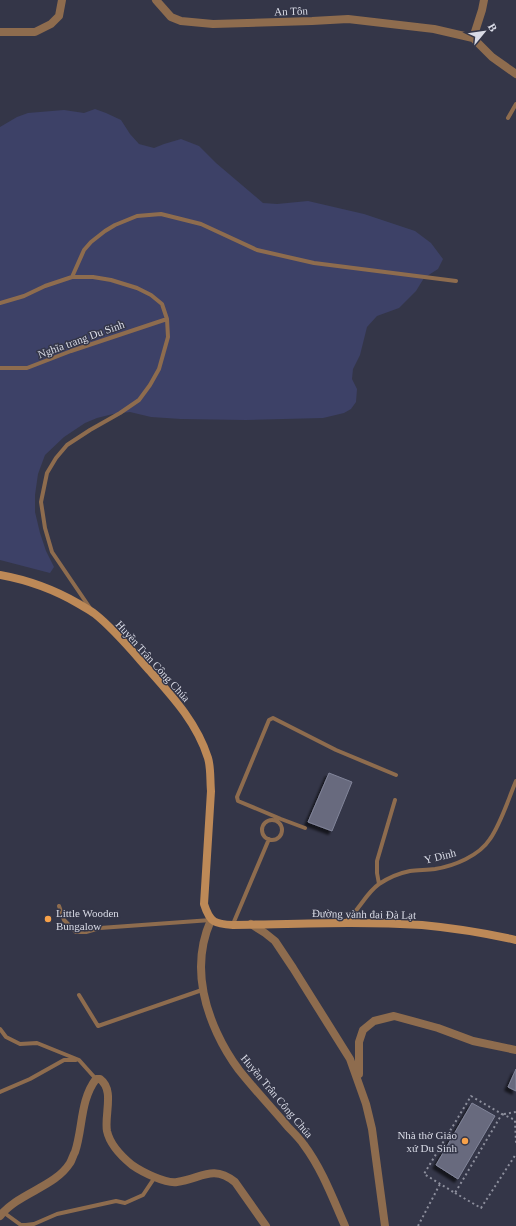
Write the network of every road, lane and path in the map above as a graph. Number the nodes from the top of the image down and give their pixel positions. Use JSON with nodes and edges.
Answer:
{"nodes":[{"id":1,"x":62,"y":0,"type":"edge"},
{"id":2,"x":156,"y":0,"type":"edge"},
{"id":3,"x":484,"y":0,"type":"edge"},
{"id":4,"x":0,"y":32,"type":"edge"},
{"id":5,"x":473,"y":38,"type":"junction"},
{"id":6,"x":516,"y":74,"type":"edge"},
{"id":7,"x":516,"y":104,"type":"edge"},
{"id":8,"x":508,"y":118,"type":"dead end"},
{"id":9,"x":72,"y":277,"type":"junction"},
{"id":10,"x":456,"y":281,"type":"dead end"},
{"id":11,"x":0,"y":303,"type":"edge"},
{"id":12,"x":167,"y":319,"type":"junction"},
{"id":13,"x":0,"y":368,"type":"edge"},
{"id":14,"x":0,"y":575,"type":"edge"},
{"id":15,"x":94,"y":613,"type":"junction"},
{"id":16,"x":396,"y":775,"type":"dead end"},
{"id":17,"x":516,"y":781,"type":"edge"},
{"id":18,"x":395,"y":800,"type":"dead end"},
{"id":19,"x":276,"y":819,"type":"junction"},
{"id":20,"x":305,"y":828,"type":"dead end"},
{"id":21,"x":269,"y":839,"type":"junction"},
{"id":22,"x":380,"y":884,"type":"junction"},
{"id":23,"x":59,"y":906,"type":"dead end"},
{"id":24,"x":211,"y":920,"type":"junction"},
{"id":25,"x":343,"y":923,"type":"junction"},
{"id":26,"x":251,"y":924,"type":"junction"},
{"id":27,"x":233,"y":925,"type":"junction"},
{"id":28,"x":516,"y":940,"type":"edge"},
{"id":29,"x":202,"y":990,"type":"junction"},
{"id":30,"x":79,"y":995,"type":"dead end"},
{"id":31,"x":0,"y":1029,"type":"edge"},
{"id":32,"x":516,"y":1050,"type":"edge"},
{"id":33,"x":79,"y":1060,"type":"junction"},
{"id":34,"x":96,"y":1079,"type":"junction"},
{"id":35,"x":359,"y":1083,"type":"junction"},
{"id":36,"x":0,"y":1092,"type":"edge"},
{"id":37,"x":516,"y":1112,"type":"edge"},
{"id":38,"x":502,"y":1114,"type":"junction"},
{"id":39,"x":516,"y":1143,"type":"edge"},
{"id":40,"x":516,"y":1154,"type":"edge"},
{"id":41,"x":155,"y":1177,"type":"junction"},
{"id":42,"x":440,"y":1184,"type":"junction"},
{"id":43,"x":455,"y":1193,"type":"junction"},
{"id":44,"x":1,"y":1214,"type":"edge"},
{"id":45,"x":266,"y":1226,"type":"edge"},
{"id":46,"x":345,"y":1226,"type":"edge"},
{"id":47,"x":385,"y":1226,"type":"edge"},
{"id":48,"x":418,"y":1226,"type":"edge"}],
"edges":[{"from":1,"to":4,"type":"street"},
{"from":2,"to":5,"type":"street","name":"An Tôn"},
{"from":3,"to":5,"type":"street"},
{"from":5,"to":6,"type":"street"},
{"from":7,"to":8,"type":"lane"},
{"from":9,"to":10,"type":"lane"},
{"from":9,"to":11,"type":"lane","name":"Huyền Trân Công Chúa"},
{"from":9,"to":12,"type":"lane","name":"Huyền Trân Công Chúa"},
{"from":12,"to":13,"type":"lane","name":"Nghĩa trang Du Sinh"},
{"from":12,"to":15,"type":"lane","name":"Huyền Trân Công Chúa"},
{"from":14,"to":15,"type":"main road"},
{"from":15,"to":24,"type":"main road","name":"Huyền Trân Công Chúa"},
{"from":16,"to":19,"type":"lane"},
{"from":17,"to":22,"type":"lane","name":"Y Dinh"},
{"from":18,"to":22,"type":"lane"},
{"from":19,"to":20,"type":"lane"},
{"from":19,"to":21,"type":"lane"},
{"from":19,"to":21,"type":"lane"},
{"from":21,"to":27,"type":"lane"},
{"from":22,"to":25,"type":"lane","name":"Y Dinh"},
{"from":23,"to":24,"type":"lane"},
{"from":24,"to":27,"type":"main road","name":"Đường vành đai Đà Lạt"},
{"from":24,"to":29,"type":"street","name":"Huyền Trân Công Chúa"},
{"from":25,"to":26,"type":"main road","name":"Đường vành đai Đà Lạt"},
{"from":25,"to":28,"type":"main road","name":"Đường vành đai Đà Lạt"},
{"from":26,"to":27,"type":"main road","name":"Đường vành đai Đà Lạt"},
{"from":26,"to":35,"type":"street"},
{"from":29,"to":30,"type":"lane"},
{"from":29,"to":46,"type":"street","name":"Huyền Trân Công Chúa"},
{"from":31,"to":33,"type":"lane"},
{"from":32,"to":35,"type":"street"},
{"from":33,"to":34,"type":"lane"},
{"from":33,"to":36,"type":"lane"},
{"from":34,"to":41,"type":"street"},
{"from":34,"to":44,"type":"street"},
{"from":35,"to":47,"type":"street"},
{"from":37,"to":38,"type":"path"},
{"from":38,"to":39,"type":"path"},
{"from":38,"to":42,"type":"path"},
{"from":38,"to":43,"type":"path"},
{"from":40,"to":43,"type":"path"},
{"from":41,"to":44,"type":"lane"},
{"from":41,"to":45,"type":"street"},
{"from":42,"to":43,"type":"path"},
{"from":42,"to":48,"type":"path"}]}
